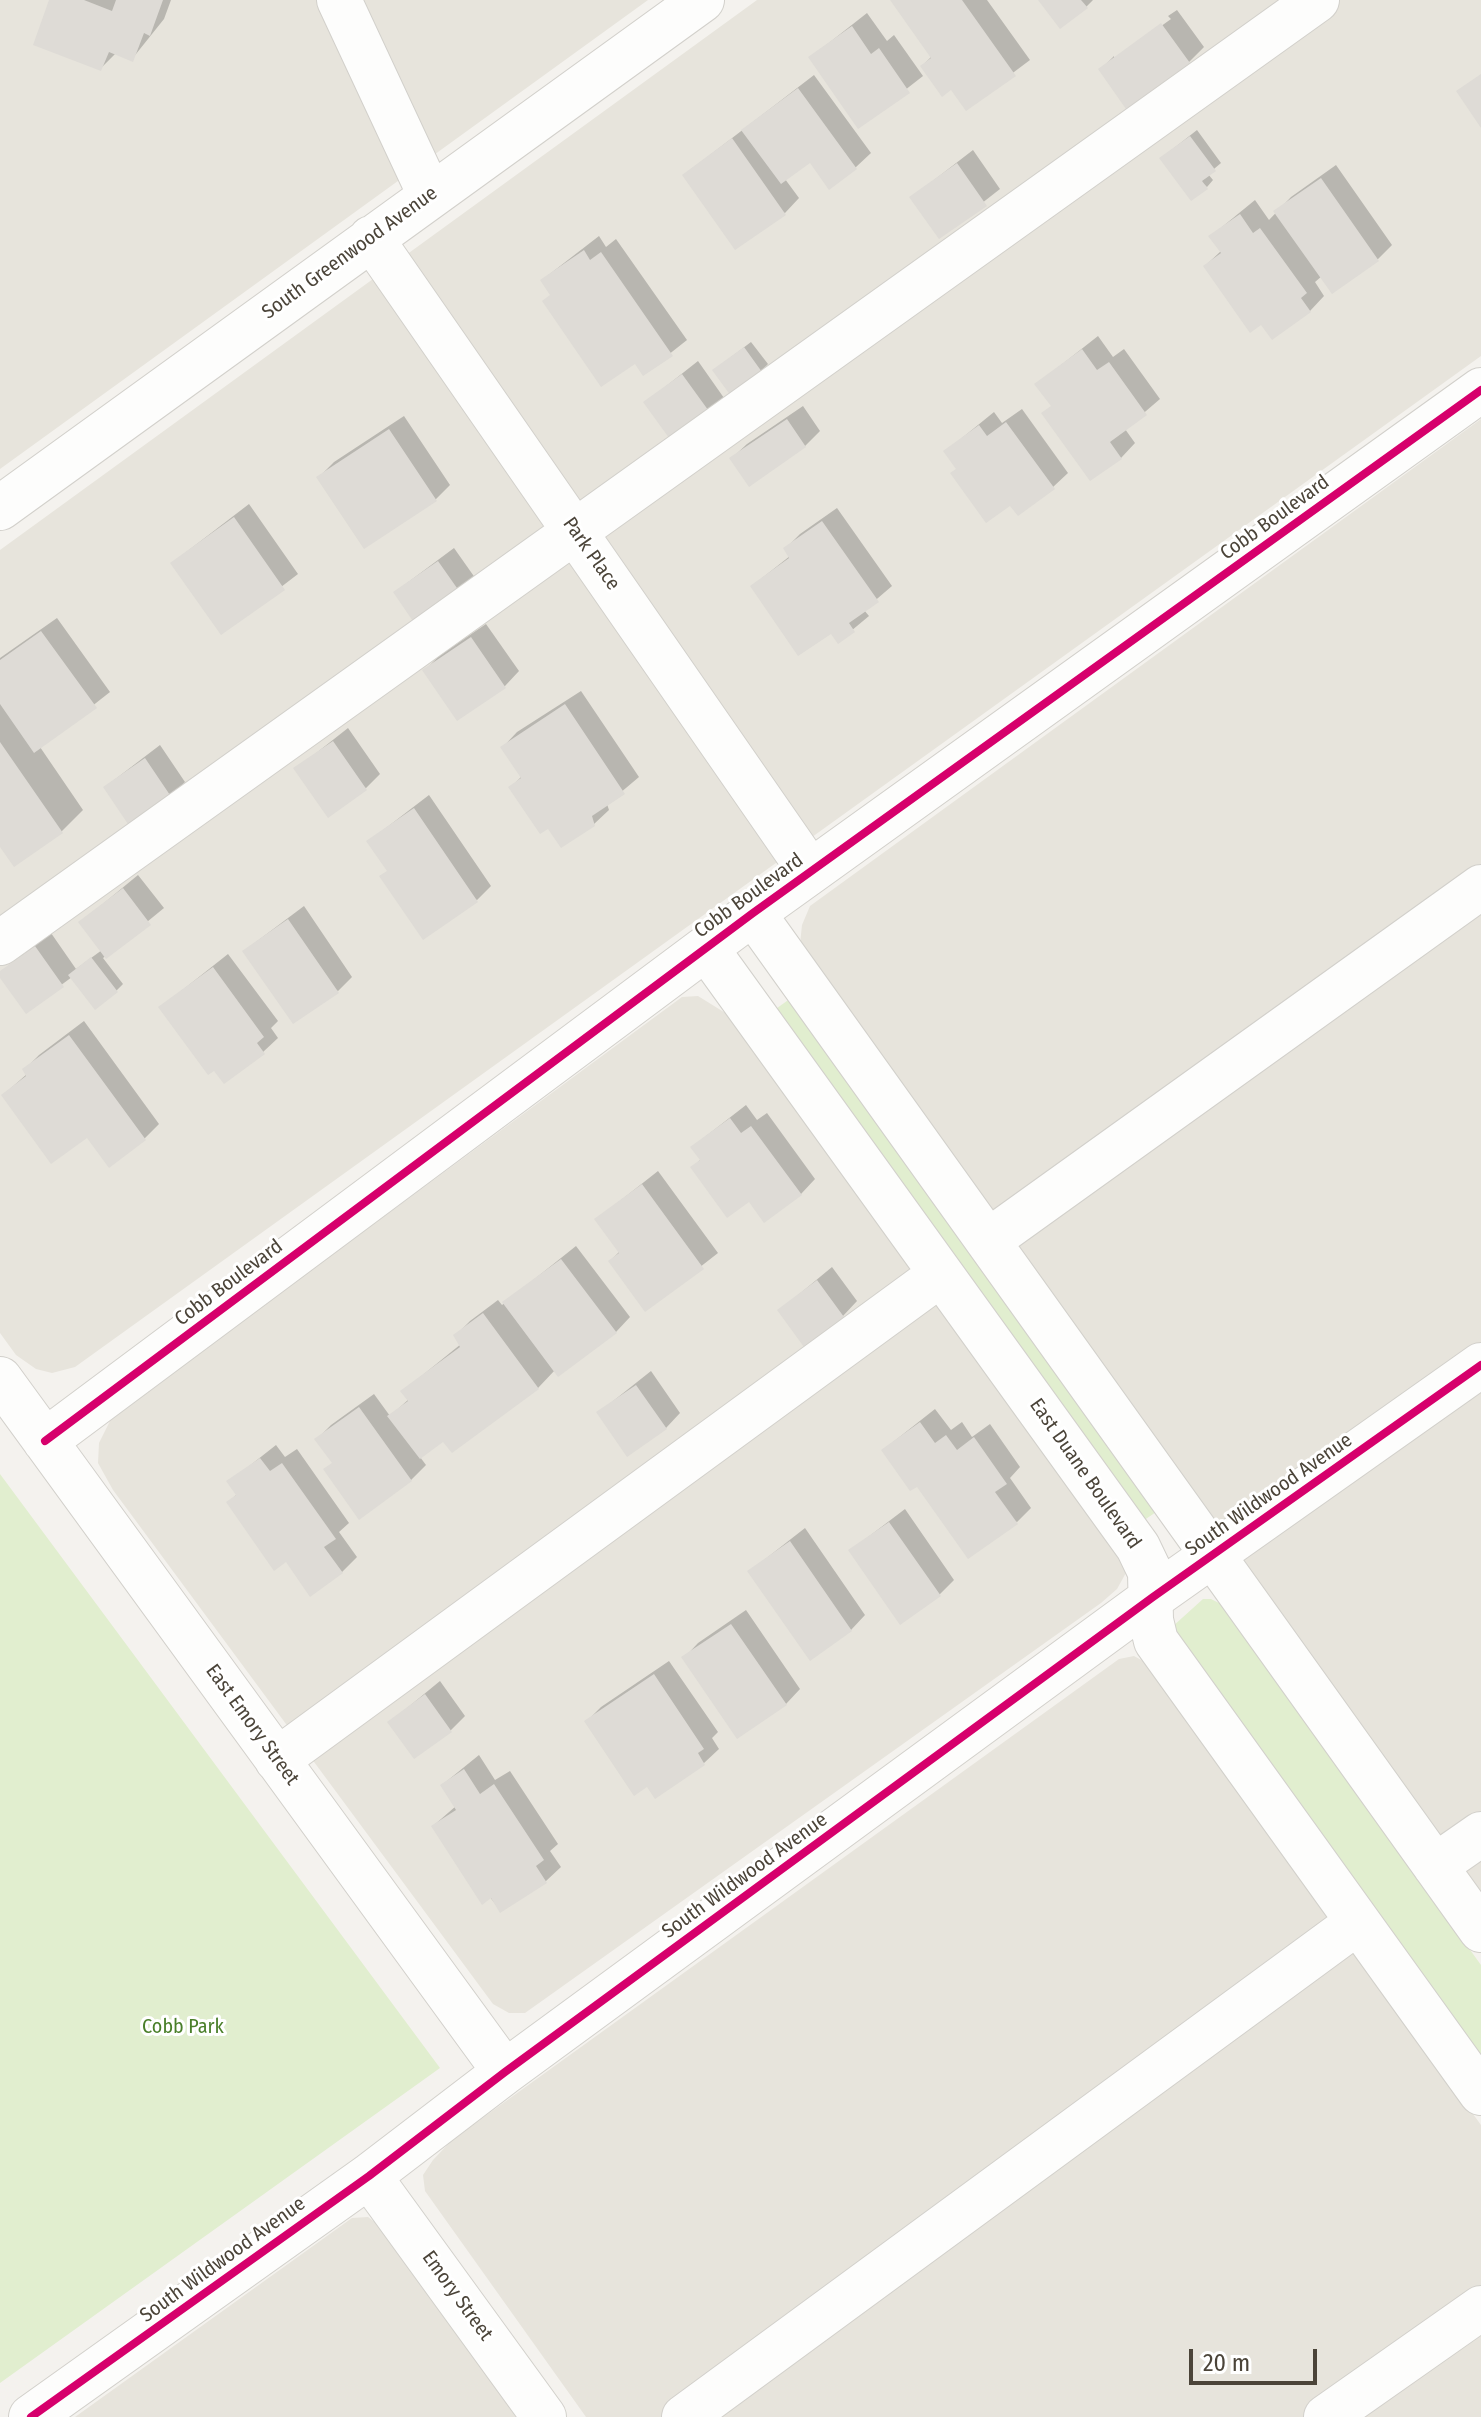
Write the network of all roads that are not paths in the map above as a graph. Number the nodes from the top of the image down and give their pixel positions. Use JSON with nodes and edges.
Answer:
{"nodes":[{"id":1,"x":339,"y":0,"type":"edge"},
{"id":2,"x":702,"y":0,"type":"edge"},
{"id":3,"x":1317,"y":0,"type":"edge"},
{"id":4,"x":430,"y":195,"type":"junction"},
{"id":5,"x":371,"y":238,"type":"junction"},
{"id":6,"x":1481,"y":390,"type":"edge"},
{"id":7,"x":0,"y":508,"type":"edge"},
{"id":8,"x":575,"y":531,"type":"junction"},
{"id":9,"x":810,"y":871,"type":"junction"},
{"id":10,"x":1481,"y":887,"type":"edge"},
{"id":11,"x":753,"y":913,"type":"junction"},
{"id":12,"x":0,"y":943,"type":"edge"},
{"id":13,"x":706,"y":948,"type":"junction"},
{"id":14,"x":988,"y":1241,"type":"junction"},
{"id":15,"x":941,"y":1274,"type":"junction"},
{"id":16,"x":1481,"y":1365,"type":"edge"},
{"id":17,"x":0,"y":1379,"type":"edge"},
{"id":18,"x":45,"y":1441,"type":"junction"},
{"id":19,"x":1212,"y":1555,"type":"junction"},
{"id":20,"x":1153,"y":1597,"type":"junction"},
{"id":21,"x":277,"y":1760,"type":"junction"},
{"id":22,"x":1481,"y":1834,"type":"edge"},
{"id":23,"x":1435,"y":1866,"type":"junction"},
{"id":24,"x":1358,"y":1922,"type":"junction"},
{"id":25,"x":1481,"y":1930,"type":"edge"},
{"id":26,"x":505,"y":2072,"type":"junction"},
{"id":27,"x":1481,"y":2093,"type":"edge"},
{"id":28,"x":369,"y":2176,"type":"junction"},
{"id":29,"x":1481,"y":2308,"type":"edge"},
{"id":30,"x":31,"y":2417,"type":"edge"},
{"id":31,"x":544,"y":2417,"type":"edge"},
{"id":32,"x":684,"y":2417,"type":"edge"},
{"id":33,"x":1326,"y":2417,"type":"edge"}],
"edges":[{"from":1,"to":4,"type":"street"},
{"from":2,"to":4,"type":"street","name":"South Greenwood Avenue"},
{"from":3,"to":8,"type":"street"},
{"from":4,"to":5,"type":"street","name":"South Greenwood Avenue"},
{"from":5,"to":7,"type":"street","name":"South Greenwood Avenue"},
{"from":5,"to":8,"type":"street","name":"Park Place"},
{"from":6,"to":9,"type":"street","name":"Cobb Boulevard"},
{"from":8,"to":9,"type":"street","name":"Park Place"},
{"from":8,"to":12,"type":"street"},
{"from":9,"to":11,"type":"street","name":"Cobb Boulevard"},
{"from":10,"to":14,"type":"street"},
{"from":11,"to":13,"type":"street","name":"Cobb Boulevard"},
{"from":11,"to":14,"type":"street"},
{"from":13,"to":15,"type":"street","name":"East Duane Boulevard"},
{"from":13,"to":18,"type":"street","name":"Cobb Boulevard"},
{"from":14,"to":19,"type":"street"},
{"from":15,"to":20,"type":"street","name":"East Duane Boulevard"},
{"from":15,"to":21,"type":"street"},
{"from":16,"to":19,"type":"street","name":"South Wildwood Avenue"},
{"from":17,"to":18,"type":"street","name":"East Emory Street"},
{"from":18,"to":21,"type":"street","name":"East Emory Street"},
{"from":19,"to":20,"type":"street","name":"South Wildwood Avenue"},
{"from":19,"to":23,"type":"street"},
{"from":20,"to":24,"type":"street","name":"East Duane Boulevard"},
{"from":20,"to":26,"type":"street","name":"South Wildwood Avenue"},
{"from":21,"to":26,"type":"street","name":"East Emory Street"},
{"from":22,"to":23,"type":"street"},
{"from":23,"to":25,"type":"street"},
{"from":24,"to":27,"type":"street","name":"East Duane Boulevard"},
{"from":24,"to":32,"type":"street"},
{"from":26,"to":28,"type":"street","name":"South Wildwood Avenue"},
{"from":28,"to":30,"type":"street","name":"South Wildwood Avenue"},
{"from":28,"to":31,"type":"street","name":"Emory Street"},
{"from":29,"to":33,"type":"street"}]}
